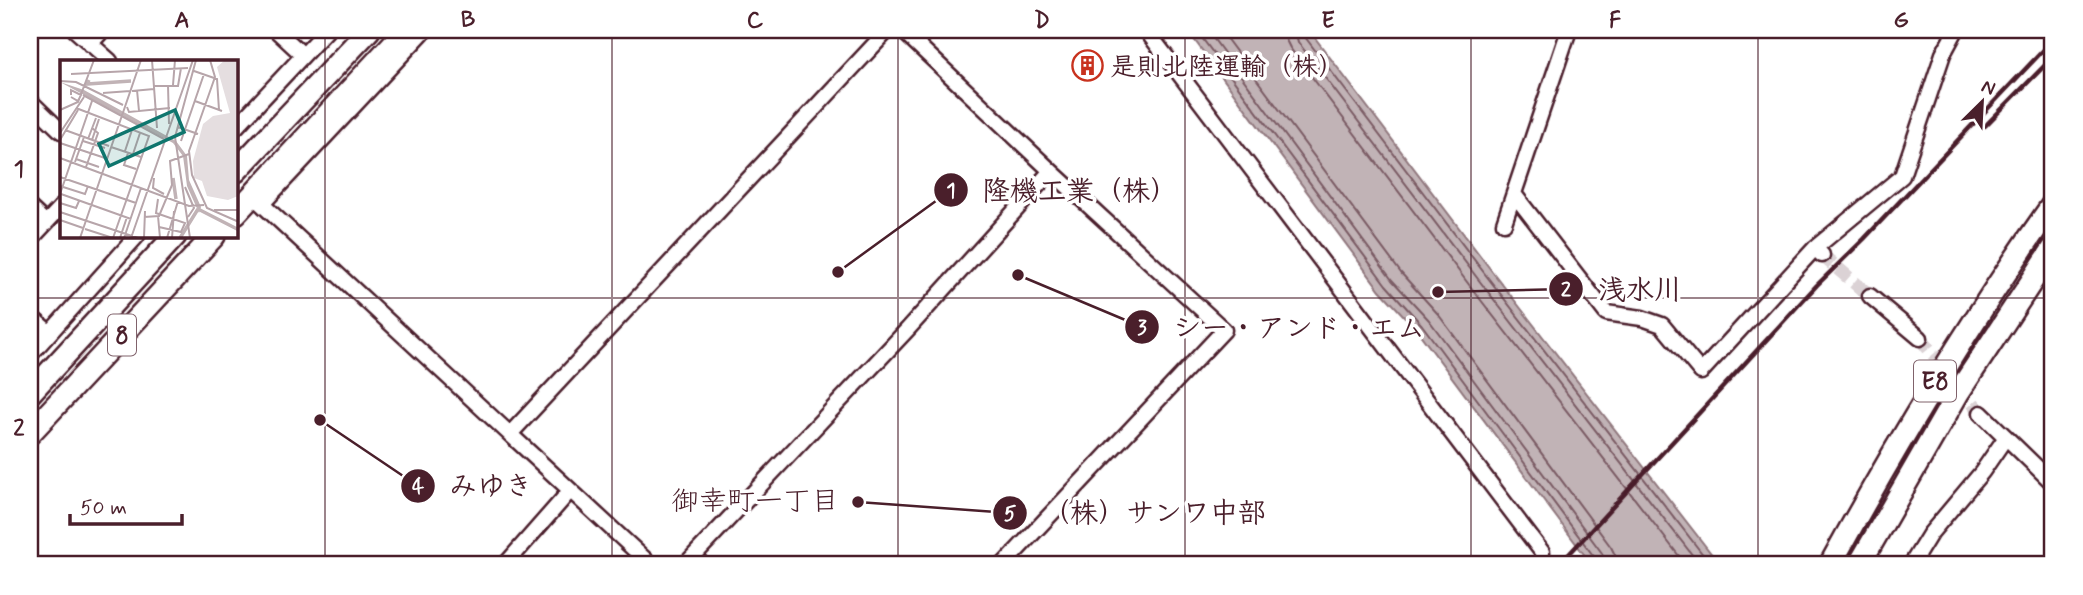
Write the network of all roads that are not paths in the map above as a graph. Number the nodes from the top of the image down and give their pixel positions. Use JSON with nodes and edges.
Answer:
{"nodes":[{"id":1,"x":75,"y":30,"type":"edge"},
{"id":2,"x":103,"y":30,"type":"edge"},
{"id":3,"x":276,"y":30,"type":"edge"},
{"id":4,"x":327,"y":30,"type":"edge"},
{"id":5,"x":369,"y":30,"type":"edge"},
{"id":6,"x":406,"y":30,"type":"edge"},
{"id":7,"x":425,"y":30,"type":"edge"},
{"id":8,"x":888,"y":30,"type":"edge"},
{"id":9,"x":902,"y":30,"type":"edge"},
{"id":10,"x":1146,"y":30,"type":"edge"},
{"id":11,"x":1569,"y":30,"type":"edge"},
{"id":12,"x":1956,"y":30,"type":"edge"},
{"id":13,"x":90,"y":44,"type":"junction"},
{"id":14,"x":303,"y":55,"type":"junction"},
{"id":15,"x":109,"y":60,"type":"edge"},
{"id":16,"x":30,"y":101,"type":"edge"},
{"id":17,"x":238,"y":125,"type":"edge"},
{"id":18,"x":60,"y":130,"type":"edge"},
{"id":19,"x":238,"y":169,"type":"edge"},
{"id":20,"x":1051,"y":171,"type":"junction"},
{"id":21,"x":1514,"y":194,"type":"junction"},
{"id":22,"x":257,"y":200,"type":"junction"},
{"id":23,"x":2053,"y":204,"type":"edge"},
{"id":24,"x":30,"y":208,"type":"edge"},
{"id":25,"x":60,"y":208,"type":"edge"},
{"id":26,"x":238,"y":212,"type":"edge"},
{"id":27,"x":46,"y":223,"type":"junction"},
{"id":28,"x":1504,"y":223,"type":"dead end"},
{"id":29,"x":135,"y":238,"type":"edge"},
{"id":30,"x":173,"y":238,"type":"edge"},
{"id":31,"x":212,"y":238,"type":"edge"},
{"id":32,"x":30,"y":240,"type":"edge"},
{"id":33,"x":2053,"y":249,"type":"edge"},
{"id":34,"x":1870,"y":296,"type":"tunnel mouth"},
{"id":35,"x":30,"y":316,"type":"edge"},
{"id":36,"x":50,"y":333,"type":"junction"},
{"id":37,"x":1920,"y":338,"type":"tunnel mouth"},
{"id":38,"x":30,"y":355,"type":"edge"},
{"id":39,"x":30,"y":393,"type":"edge"},
{"id":40,"x":1981,"y":413,"type":"tunnel mouth"},
{"id":41,"x":30,"y":433,"type":"edge"},
{"id":42,"x":510,"y":435,"type":"junction"},
{"id":43,"x":2006,"y":438,"type":"junction"},
{"id":44,"x":2053,"y":484,"type":"edge"},
{"id":45,"x":570,"y":491,"type":"junction"},
{"id":46,"x":1542,"y":552,"type":"dead end"},
{"id":47,"x":505,"y":565,"type":"edge"},
{"id":48,"x":651,"y":565,"type":"edge"},
{"id":49,"x":685,"y":565,"type":"edge"},
{"id":50,"x":1003,"y":565,"type":"edge"},
{"id":51,"x":1830,"y":565,"type":"edge"},
{"id":52,"x":1859,"y":565,"type":"edge"},
{"id":53,"x":1911,"y":565,"type":"edge"}],
"edges":[{"from":1,"to":13,"type":"street"},
{"from":2,"to":13,"type":"street"},
{"from":3,"to":14,"type":"street"},
{"from":4,"to":14,"type":"street"},
{"from":5,"to":19,"type":"highway"},
{"from":6,"to":22,"type":"highway"},
{"from":7,"to":22,"type":"street"},
{"from":8,"to":42,"type":"street"},
{"from":9,"to":20,"type":"street"},
{"from":10,"to":46,"type":"street"},
{"from":11,"to":21,"type":"street"},
{"from":12,"to":21,"type":"street"},
{"from":13,"to":15,"type":"street"},
{"from":14,"to":17,"type":"street"},
{"from":16,"to":18,"type":"street"},
{"from":20,"to":49,"type":"street"},
{"from":20,"to":50,"type":"street"},
{"from":21,"to":28,"type":"street"},
{"from":22,"to":26,"type":"highway"},
{"from":22,"to":42,"type":"street"},
{"from":23,"to":51,"type":"highway","number":"E8"},
{"from":24,"to":27,"type":"street"},
{"from":25,"to":27,"type":"street"},
{"from":27,"to":32,"type":"street"},
{"from":29,"to":36,"type":"street"},
{"from":30,"to":39,"type":"highway","number":"8"},
{"from":31,"to":41,"type":"highway","number":"8"},
{"from":33,"to":52,"type":"highway","number":"E8"},
{"from":34,"to":37,"type":"street"},
{"from":35,"to":36,"type":"street"},
{"from":36,"to":38,"type":"street"},
{"from":40,"to":43,"type":"street"},
{"from":42,"to":45,"type":"street"},
{"from":43,"to":44,"type":"street"},
{"from":43,"to":53,"type":"street"},
{"from":45,"to":47,"type":"street"},
{"from":45,"to":48,"type":"street"}]}
